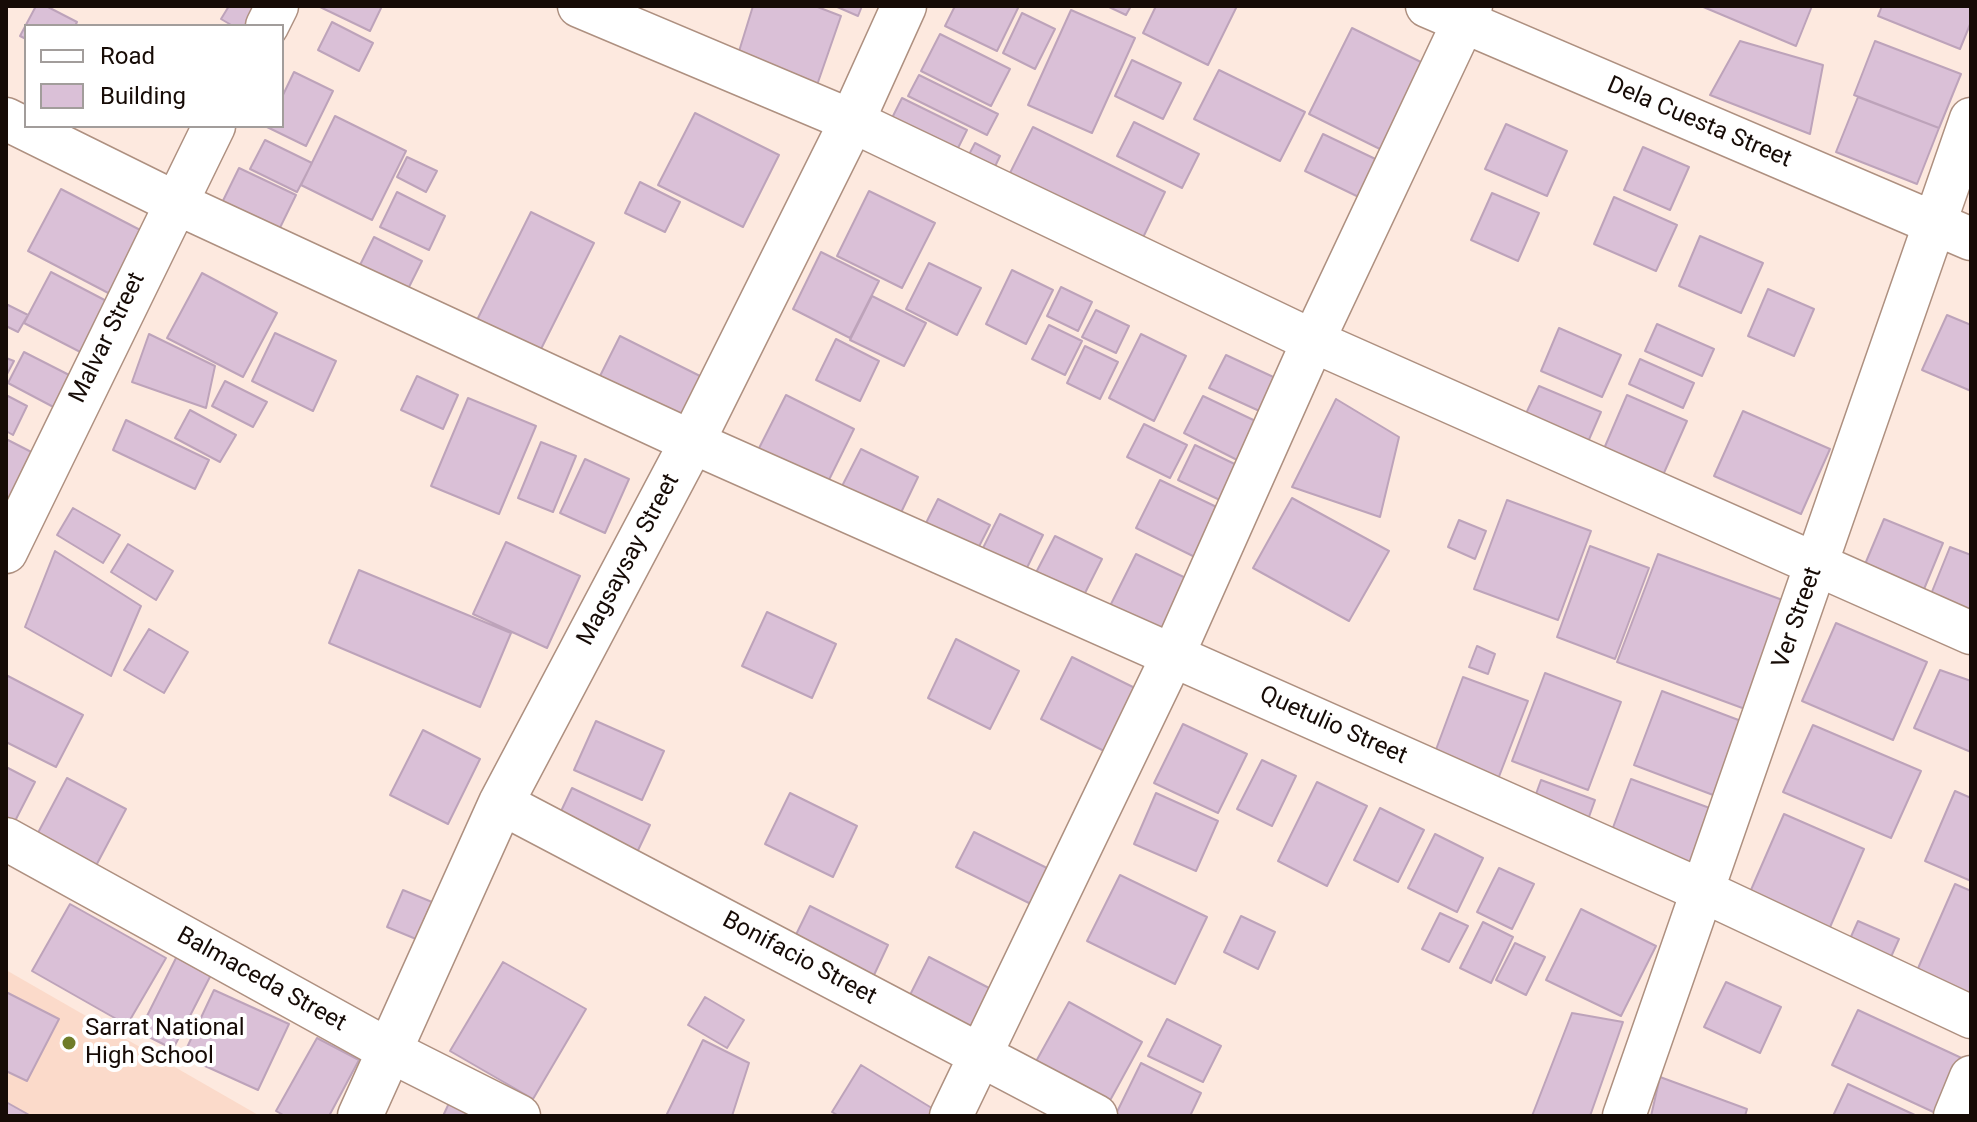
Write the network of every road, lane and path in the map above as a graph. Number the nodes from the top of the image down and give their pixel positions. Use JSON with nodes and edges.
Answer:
{"nodes":[{"id":1,"x":277,"y":6,"type":"edge"},
{"id":2,"x":579,"y":6,"type":"edge"},
{"id":3,"x":904,"y":6,"type":"edge"},
{"id":4,"x":1454,"y":11,"type":"edge"},
{"id":5,"x":268,"y":24,"type":"edge"},
{"id":6,"x":6,"y":119,"type":"edge"},
{"id":7,"x":1971,"y":119,"type":"edge"},
{"id":8,"x":852,"y":121,"type":"junction"},
{"id":9,"x":24,"y":128,"type":"edge"},
{"id":10,"x":24,"y":128,"type":"edge"},
{"id":11,"x":213,"y":128,"type":"edge"},
{"id":12,"x":174,"y":202,"type":"junction"},
{"id":13,"x":1953,"y":231,"type":"edge"},
{"id":14,"x":1313,"y":341,"type":"junction"},
{"id":15,"x":692,"y":442,"type":"junction"},
{"id":16,"x":6,"y":552,"type":"edge"},
{"id":17,"x":1816,"y":565,"type":"junction"},
{"id":18,"x":1971,"y":633,"type":"edge"},
{"id":19,"x":1173,"y":655,"type":"junction"},
{"id":20,"x":501,"y":803,"type":"junction"},
{"id":21,"x":6,"y":839,"type":"edge"},
{"id":22,"x":1705,"y":892,"type":"junction"},
{"id":23,"x":1971,"y":1017,"type":"edge"},
{"id":24,"x":390,"y":1051,"type":"junction"},
{"id":25,"x":981,"y":1055,"type":"junction"},
{"id":26,"x":1971,"y":1077,"type":"edge"},
{"id":27,"x":360,"y":1116,"type":"edge"},
{"id":28,"x":519,"y":1116,"type":"edge"},
{"id":29,"x":951,"y":1116,"type":"edge"},
{"id":30,"x":1096,"y":1116,"type":"edge"},
{"id":31,"x":1624,"y":1116,"type":"edge"},
{"id":32,"x":1955,"y":1116,"type":"edge"}],
"edges":[{"from":1,"to":5,"type":"street"},
{"from":2,"to":8,"type":"street"},
{"from":3,"to":8,"type":"main road","name":"Magsaysay Street"},
{"from":4,"to":13,"type":"street","name":"Dela Cuesta Street"},
{"from":4,"to":14,"type":"street"},
{"from":6,"to":10,"type":"street","name":"Quetulio Street"},
{"from":7,"to":13,"type":"street","name":"Ver Street"},
{"from":8,"to":14,"type":"street"},
{"from":8,"to":15,"type":"main road","name":"Magsaysay Street"},
{"from":9,"to":12,"type":"street","name":"Quetulio Street"},
{"from":11,"to":12,"type":"street","name":"Malvar Street"},
{"from":12,"to":15,"type":"street","name":"Quetulio Street"},
{"from":12,"to":16,"type":"street","name":"Malvar Street"},
{"from":13,"to":17,"type":"street","name":"Ver Street"},
{"from":14,"to":17,"type":"street"},
{"from":14,"to":19,"type":"street"},
{"from":15,"to":19,"type":"street","name":"Quetulio Street"},
{"from":15,"to":20,"type":"main road","name":"Magsaysay Street"},
{"from":17,"to":18,"type":"street"},
{"from":17,"to":22,"type":"street","name":"Ver Street"},
{"from":19,"to":22,"type":"street","name":"Quetulio Street"},
{"from":19,"to":25,"type":"street"},
{"from":20,"to":24,"type":"main road","name":"Magsaysay Street"},
{"from":20,"to":25,"type":"street","name":"Bonifacio Street"},
{"from":21,"to":24,"type":"street","name":"Balmaceda Street"},
{"from":22,"to":23,"type":"street","name":"Quetulio Street"},
{"from":22,"to":31,"type":"street","name":"Ver Street"},
{"from":24,"to":27,"type":"main road","name":"Magsaysay Street"},
{"from":24,"to":28,"type":"street","name":"Balmaceda Street"},
{"from":25,"to":29,"type":"street"},
{"from":25,"to":30,"type":"street","name":"Bonifacio Street"},
{"from":26,"to":32,"type":"street"}]}
